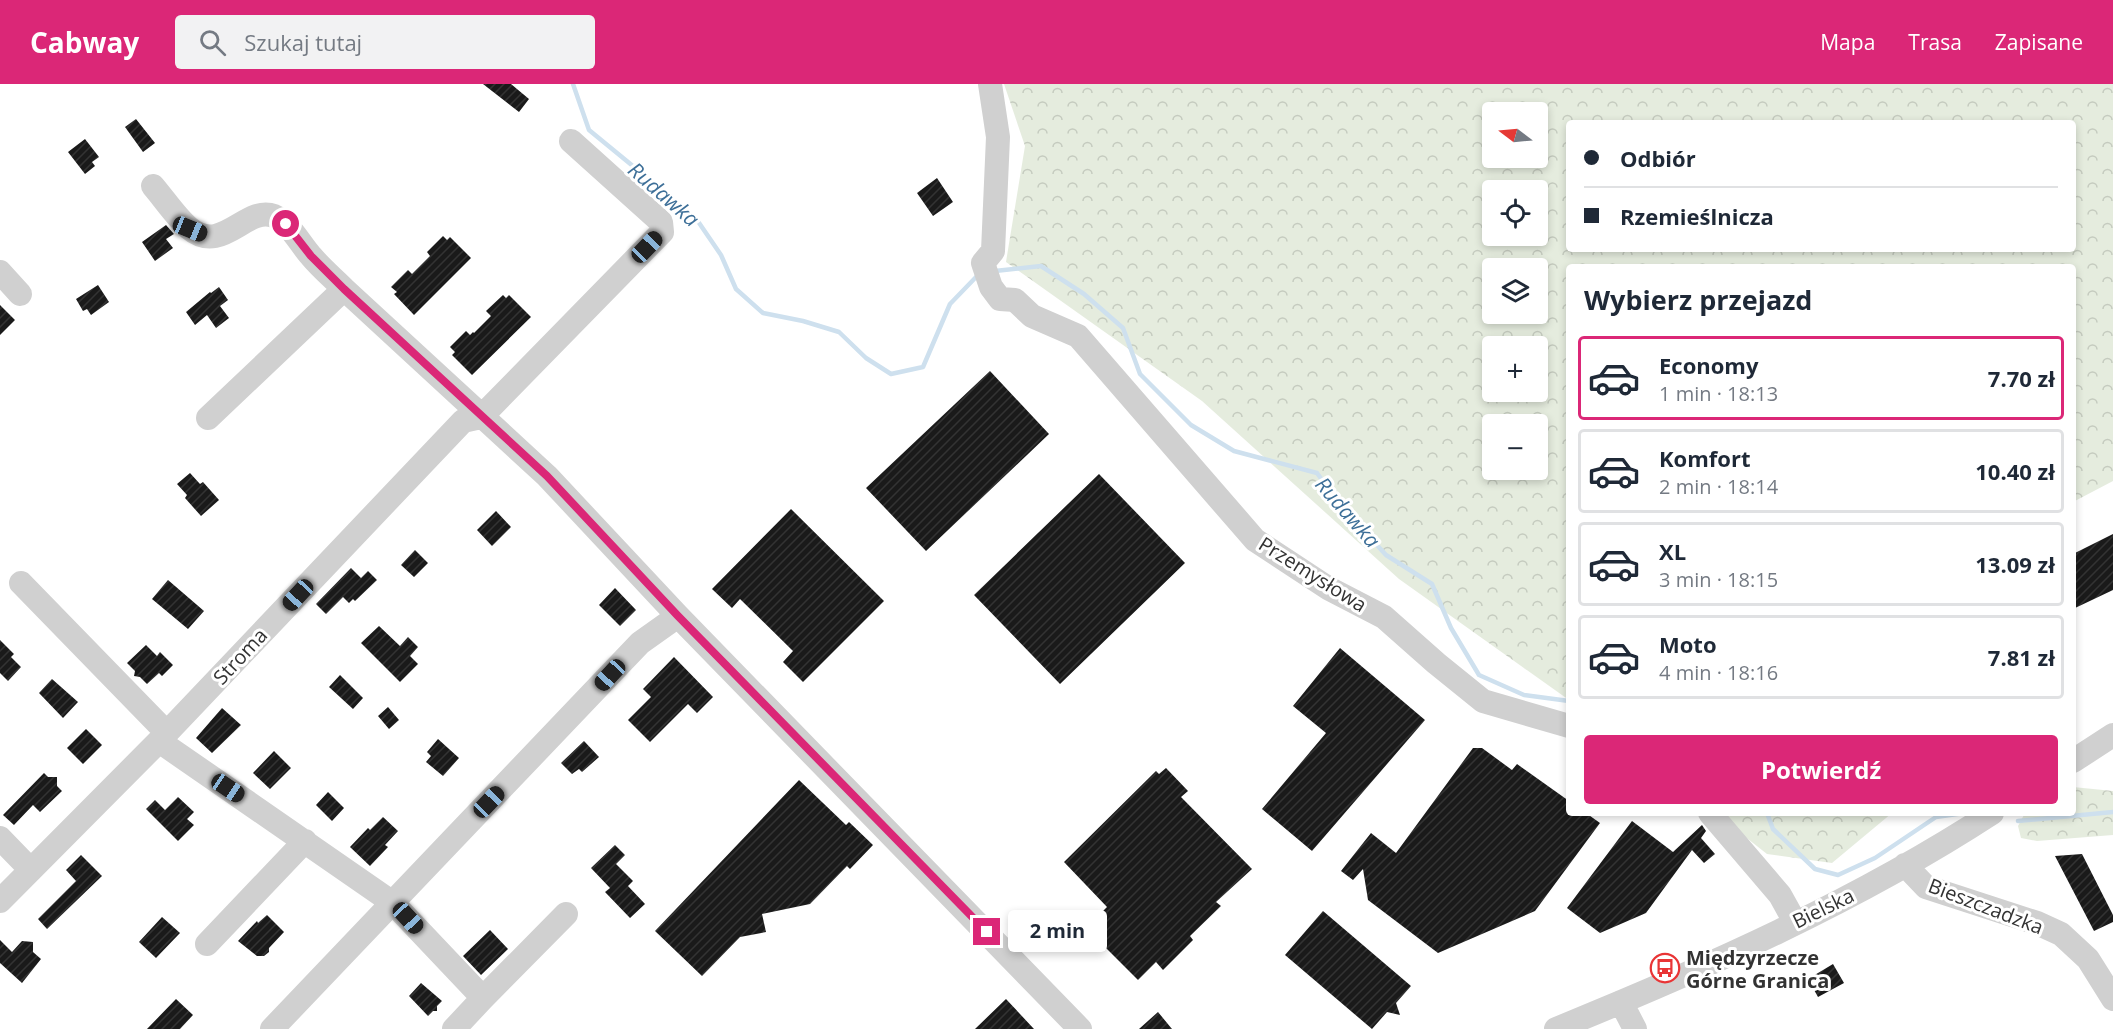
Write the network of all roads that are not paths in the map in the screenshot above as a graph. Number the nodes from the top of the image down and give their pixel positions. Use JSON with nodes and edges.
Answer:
{"nodes":[{"id":1,"x":990,"y":84,"type":"edge"},
{"id":2,"x":571,"y":141,"type":"dead end"},
{"id":3,"x":153,"y":186,"type":"dead end"},
{"id":4,"x":988,"y":257,"type":"junction"},
{"id":5,"x":0,"y":272,"type":"edge"},
{"id":6,"x":344,"y":289,"type":"junction"},
{"id":7,"x":20,"y":294,"type":"dead end"},
{"id":8,"x":1015,"y":300,"type":"junction"},
{"id":9,"x":481,"y":417,"type":"junction"},
{"id":10,"x":208,"y":418,"type":"dead end"},
{"id":11,"x":21,"y":583,"type":"dead end"},
{"id":12,"x":678,"y":616,"type":"junction"},
{"id":13,"x":1566,"y":725,"type":"edge"},
{"id":14,"x":2113,"y":735,"type":"edge"},
{"id":15,"x":163,"y":737,"type":"junction"},
{"id":16,"x":2076,"y":759,"type":"edge"},
{"id":17,"x":1713,"y":816,"type":"edge"},
{"id":18,"x":1987,"y":816,"type":"edge"},
{"id":19,"x":0,"y":838,"type":"edge"},
{"id":20,"x":305,"y":841,"type":"junction"},
{"id":21,"x":1905,"y":865,"type":"junction"},
{"id":22,"x":31,"y":870,"type":"junction"},
{"id":23,"x":0,"y":901,"type":"edge"},
{"id":24,"x":393,"y":903,"type":"junction"},
{"id":25,"x":566,"y":914,"type":"dead end"},
{"id":26,"x":1795,"y":922,"type":"junction"},
{"id":27,"x":207,"y":944,"type":"dead end"},
{"id":28,"x":483,"y":998,"type":"junction"},
{"id":29,"x":2113,"y":999,"type":"edge"},
{"id":30,"x":1621,"y":1002,"type":"junction"},
{"id":31,"x":272,"y":1029,"type":"edge"},
{"id":32,"x":454,"y":1029,"type":"edge"},
{"id":33,"x":1080,"y":1029,"type":"edge"},
{"id":34,"x":1556,"y":1029,"type":"edge"},
{"id":35,"x":1635,"y":1029,"type":"edge"}],
"edges":[{"from":1,"to":4,"type":"street","name":"Przemysłowa"},
{"from":2,"to":9,"type":"street"},
{"from":3,"to":6,"type":"street"},
{"from":4,"to":8,"type":"street","name":"Przemysłowa"},
{"from":4,"to":8,"type":"street","name":"Przemysłowa"},
{"from":5,"to":7,"type":"street"},
{"from":6,"to":9,"type":"street"},
{"from":6,"to":10,"type":"street"},
{"from":8,"to":13,"type":"street","name":"Przemysłowa"},
{"from":9,"to":12,"type":"street"},
{"from":9,"to":15,"type":"street","name":"Stroma"},
{"from":11,"to":15,"type":"street"},
{"from":12,"to":24,"type":"street"},
{"from":12,"to":33,"type":"street"},
{"from":14,"to":16,"type":"street"},
{"from":15,"to":20,"type":"street"},
{"from":15,"to":22,"type":"street","name":"Stroma"},
{"from":17,"to":26,"type":"street"},
{"from":18,"to":21,"type":"street","name":"Bielska"},
{"from":19,"to":22,"type":"street"},
{"from":20,"to":24,"type":"street"},
{"from":20,"to":27,"type":"street"},
{"from":21,"to":26,"type":"street","name":"Bielska"},
{"from":21,"to":29,"type":"street","name":"Bieszczadzka"},
{"from":22,"to":23,"type":"street","name":"Stroma"},
{"from":24,"to":28,"type":"street"},
{"from":24,"to":31,"type":"street"},
{"from":25,"to":28,"type":"street"},
{"from":26,"to":30,"type":"street","name":"Bielska"},
{"from":28,"to":32,"type":"street"},
{"from":30,"to":34,"type":"street","name":"Bielska"},
{"from":30,"to":35,"type":"street"}]}
